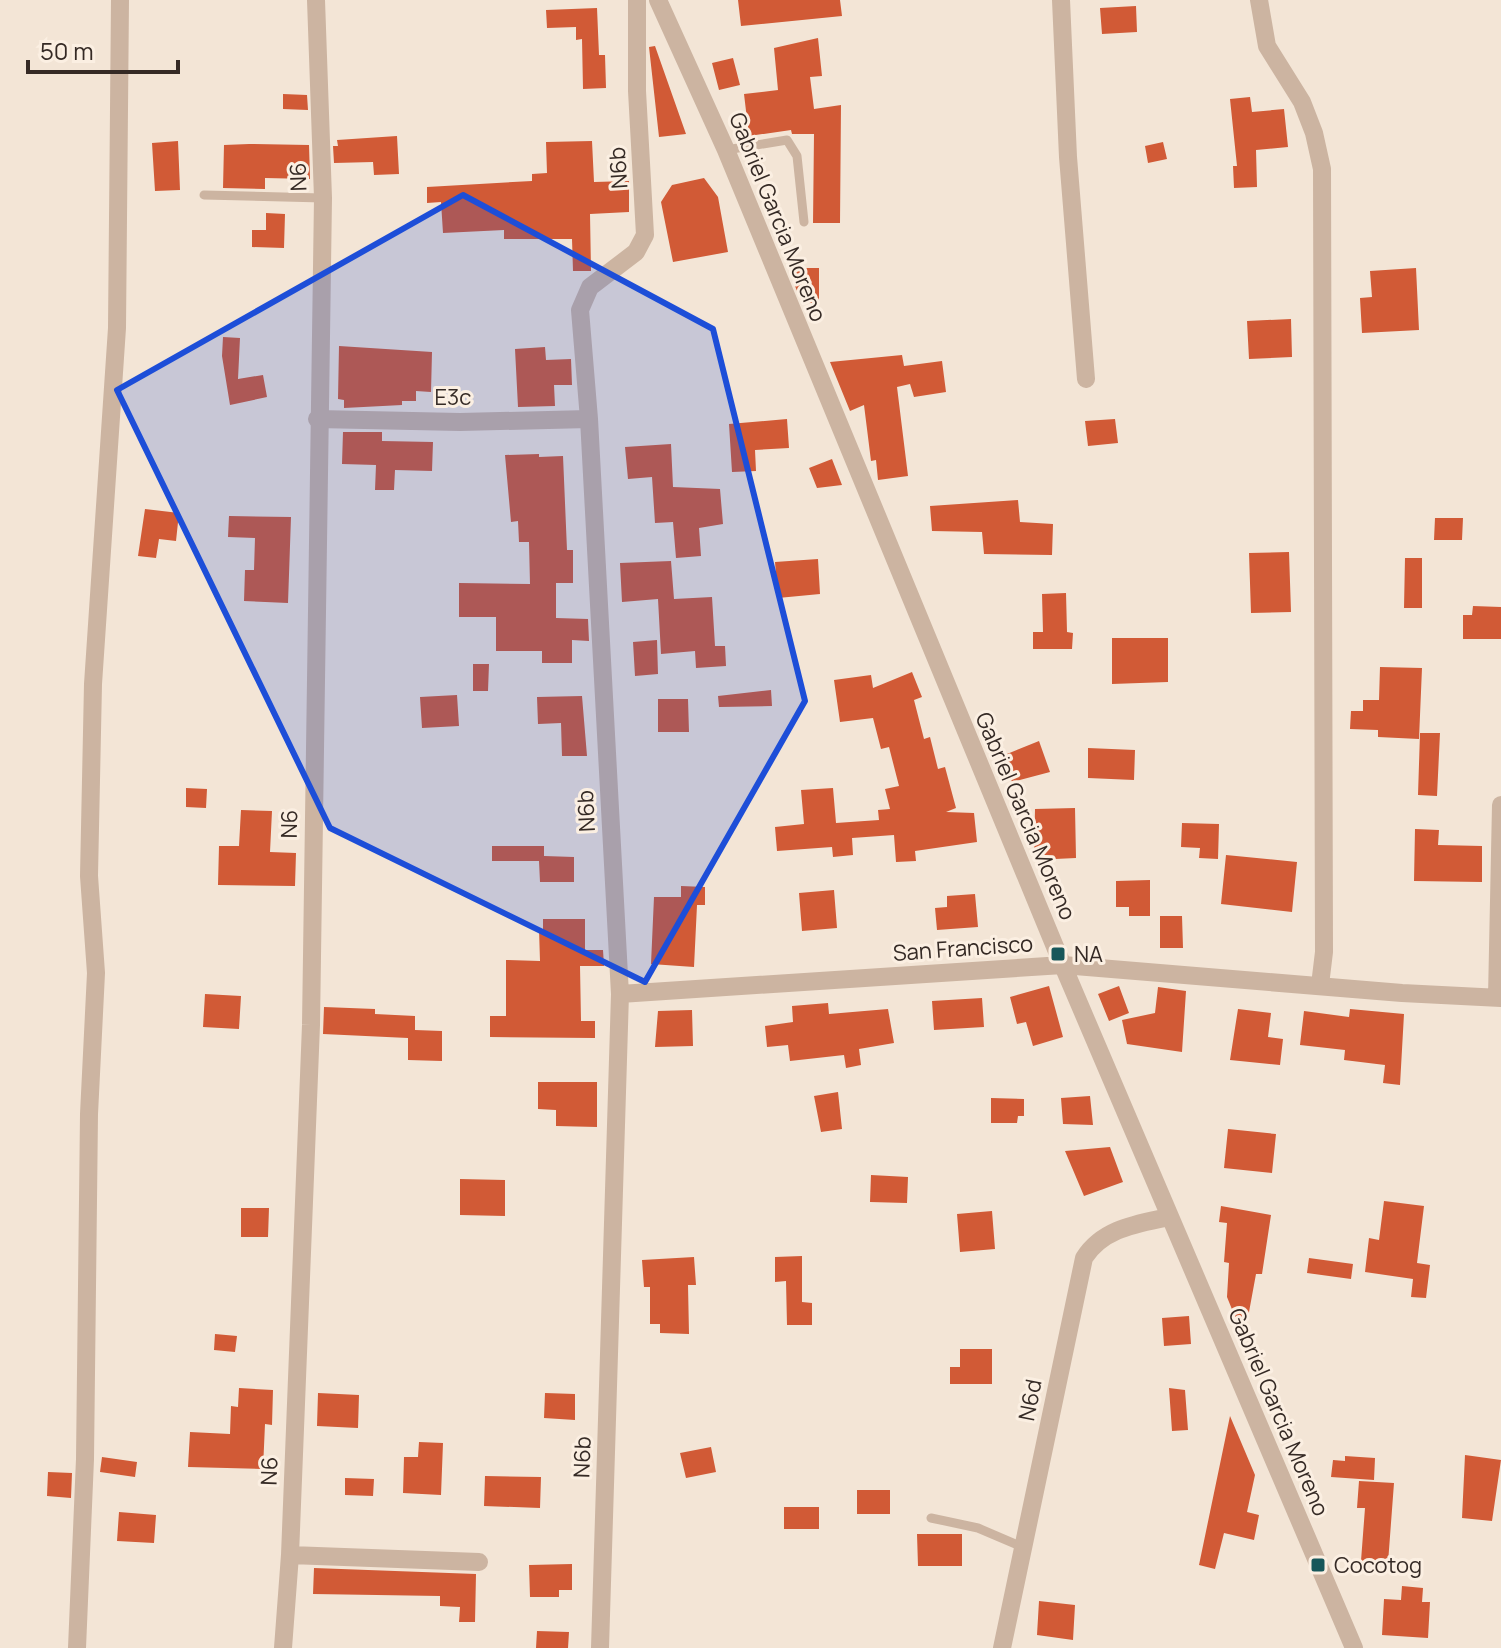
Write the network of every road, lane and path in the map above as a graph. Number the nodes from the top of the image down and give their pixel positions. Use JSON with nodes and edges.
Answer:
{"nodes":[{"id":1,"x":120,"y":0,"type":"edge"},
{"id":2,"x":316,"y":0,"type":"edge"},
{"id":3,"x":637,"y":0,"type":"edge"},
{"id":4,"x":658,"y":0,"type":"edge"},
{"id":5,"x":1061,"y":0,"type":"edge"},
{"id":6,"x":1259,"y":0,"type":"edge"},
{"id":7,"x":726,"y":150,"type":"junction"},
{"id":8,"x":204,"y":195,"type":"dead end"},
{"id":9,"x":323,"y":198,"type":"junction"},
{"id":10,"x":804,"y":222,"type":"dead end"},
{"id":11,"x":1086,"y":379,"type":"dead end"},
{"id":12,"x":317,"y":419,"type":"junction"},
{"id":13,"x":589,"y":419,"type":"junction"},
{"id":14,"x":1501,"y":805,"type":"edge"},
{"id":15,"x":1063,"y":965,"type":"junction"},
{"id":16,"x":1320,"y":985,"type":"junction"},
{"id":17,"x":620,"y":994,"type":"junction"},
{"id":18,"x":1499,"y":997,"type":"edge"},
{"id":19,"x":1169,"y":1217,"type":"junction"},
{"id":20,"x":931,"y":1518,"type":"dead end"},
{"id":21,"x":1025,"y":1548,"type":"junction"},
{"id":22,"x":290,"y":1555,"type":"junction"},
{"id":23,"x":479,"y":1562,"type":"dead end"},
{"id":24,"x":77,"y":1648,"type":"edge"},
{"id":25,"x":283,"y":1648,"type":"edge"},
{"id":26,"x":600,"y":1648,"type":"edge"},
{"id":27,"x":1002,"y":1648,"type":"edge"},
{"id":28,"x":1354,"y":1648,"type":"edge"}],
"edges":[{"from":1,"to":24,"type":"street"},
{"from":2,"to":9,"type":"street","name":"N6"},
{"from":3,"to":13,"type":"street","name":"N6b"},
{"from":4,"to":7,"type":"street","name":"Gabriel Garcia Moreno"},
{"from":5,"to":11,"type":"street"},
{"from":6,"to":16,"type":"street"},
{"from":7,"to":10,"type":"lane"},
{"from":7,"to":15,"type":"street","name":"Gabriel Garcia Moreno"},
{"from":8,"to":9,"type":"lane"},
{"from":9,"to":12,"type":"street","name":"N6"},
{"from":12,"to":13,"type":"street","name":"E3c"},
{"from":12,"to":22,"type":"street","name":"N6"},
{"from":13,"to":17,"type":"street","name":"N6b"},
{"from":14,"to":18,"type":"street"},
{"from":15,"to":16,"type":"street","name":"San Francisco"},
{"from":15,"to":17,"type":"street","name":"San Francisco"},
{"from":15,"to":19,"type":"street","name":"Gabriel Garcia Moreno"},
{"from":16,"to":18,"type":"street","name":"San Francisco"},
{"from":17,"to":26,"type":"street","name":"N6b"},
{"from":19,"to":21,"type":"street","name":"N6d"},
{"from":19,"to":28,"type":"street","name":"Gabriel Garcia Moreno"},
{"from":20,"to":21,"type":"lane"},
{"from":21,"to":27,"type":"street","name":"N6d"},
{"from":22,"to":23,"type":"street"},
{"from":22,"to":25,"type":"street","name":"N6"}]}
